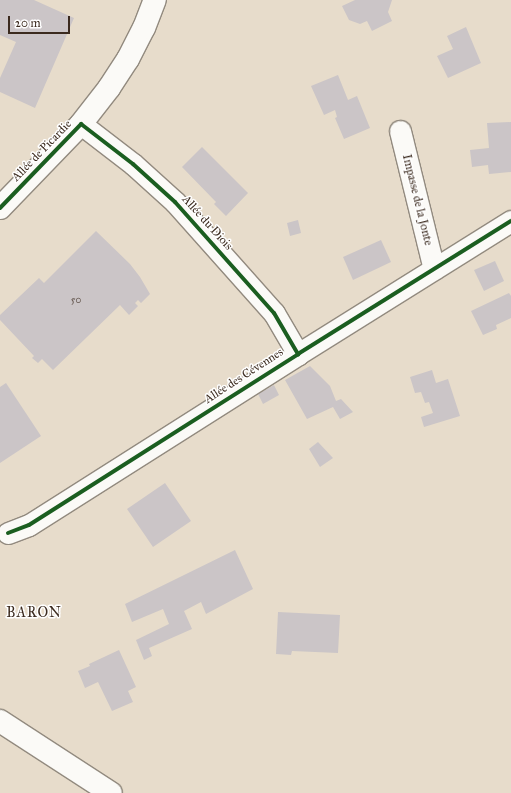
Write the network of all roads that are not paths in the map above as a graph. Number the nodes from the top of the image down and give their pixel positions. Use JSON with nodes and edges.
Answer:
{"nodes":[{"id":1,"x":155,"y":0,"type":"edge"},
{"id":2,"x":81,"y":124,"type":"junction"},
{"id":3,"x":400,"y":131,"type":"dead end"},
{"id":4,"x":0,"y":208,"type":"edge"},
{"id":5,"x":511,"y":221,"type":"edge"},
{"id":6,"x":434,"y":269,"type":"junction"},
{"id":7,"x":298,"y":354,"type":"junction"},
{"id":8,"x":8,"y":533,"type":"dead end"},
{"id":9,"x":0,"y":721,"type":"edge"},
{"id":10,"x":111,"y":793,"type":"edge"}],
"edges":[{"from":1,"to":2,"type":"main road","name":"Allée de Picardie"},
{"from":2,"to":4,"type":"main road","name":"Allée de Picardie"},
{"from":2,"to":7,"type":"street","name":"Allée du Diois"},
{"from":3,"to":6,"type":"street","name":"Impasse de la Jonte"},
{"from":5,"to":6,"type":"street","name":"Allée des Cévennes"},
{"from":6,"to":7,"type":"street","name":"Allée des Cévennes"},
{"from":7,"to":8,"type":"street","name":"Allée des Cévennes"},
{"from":9,"to":10,"type":"main road"}]}
